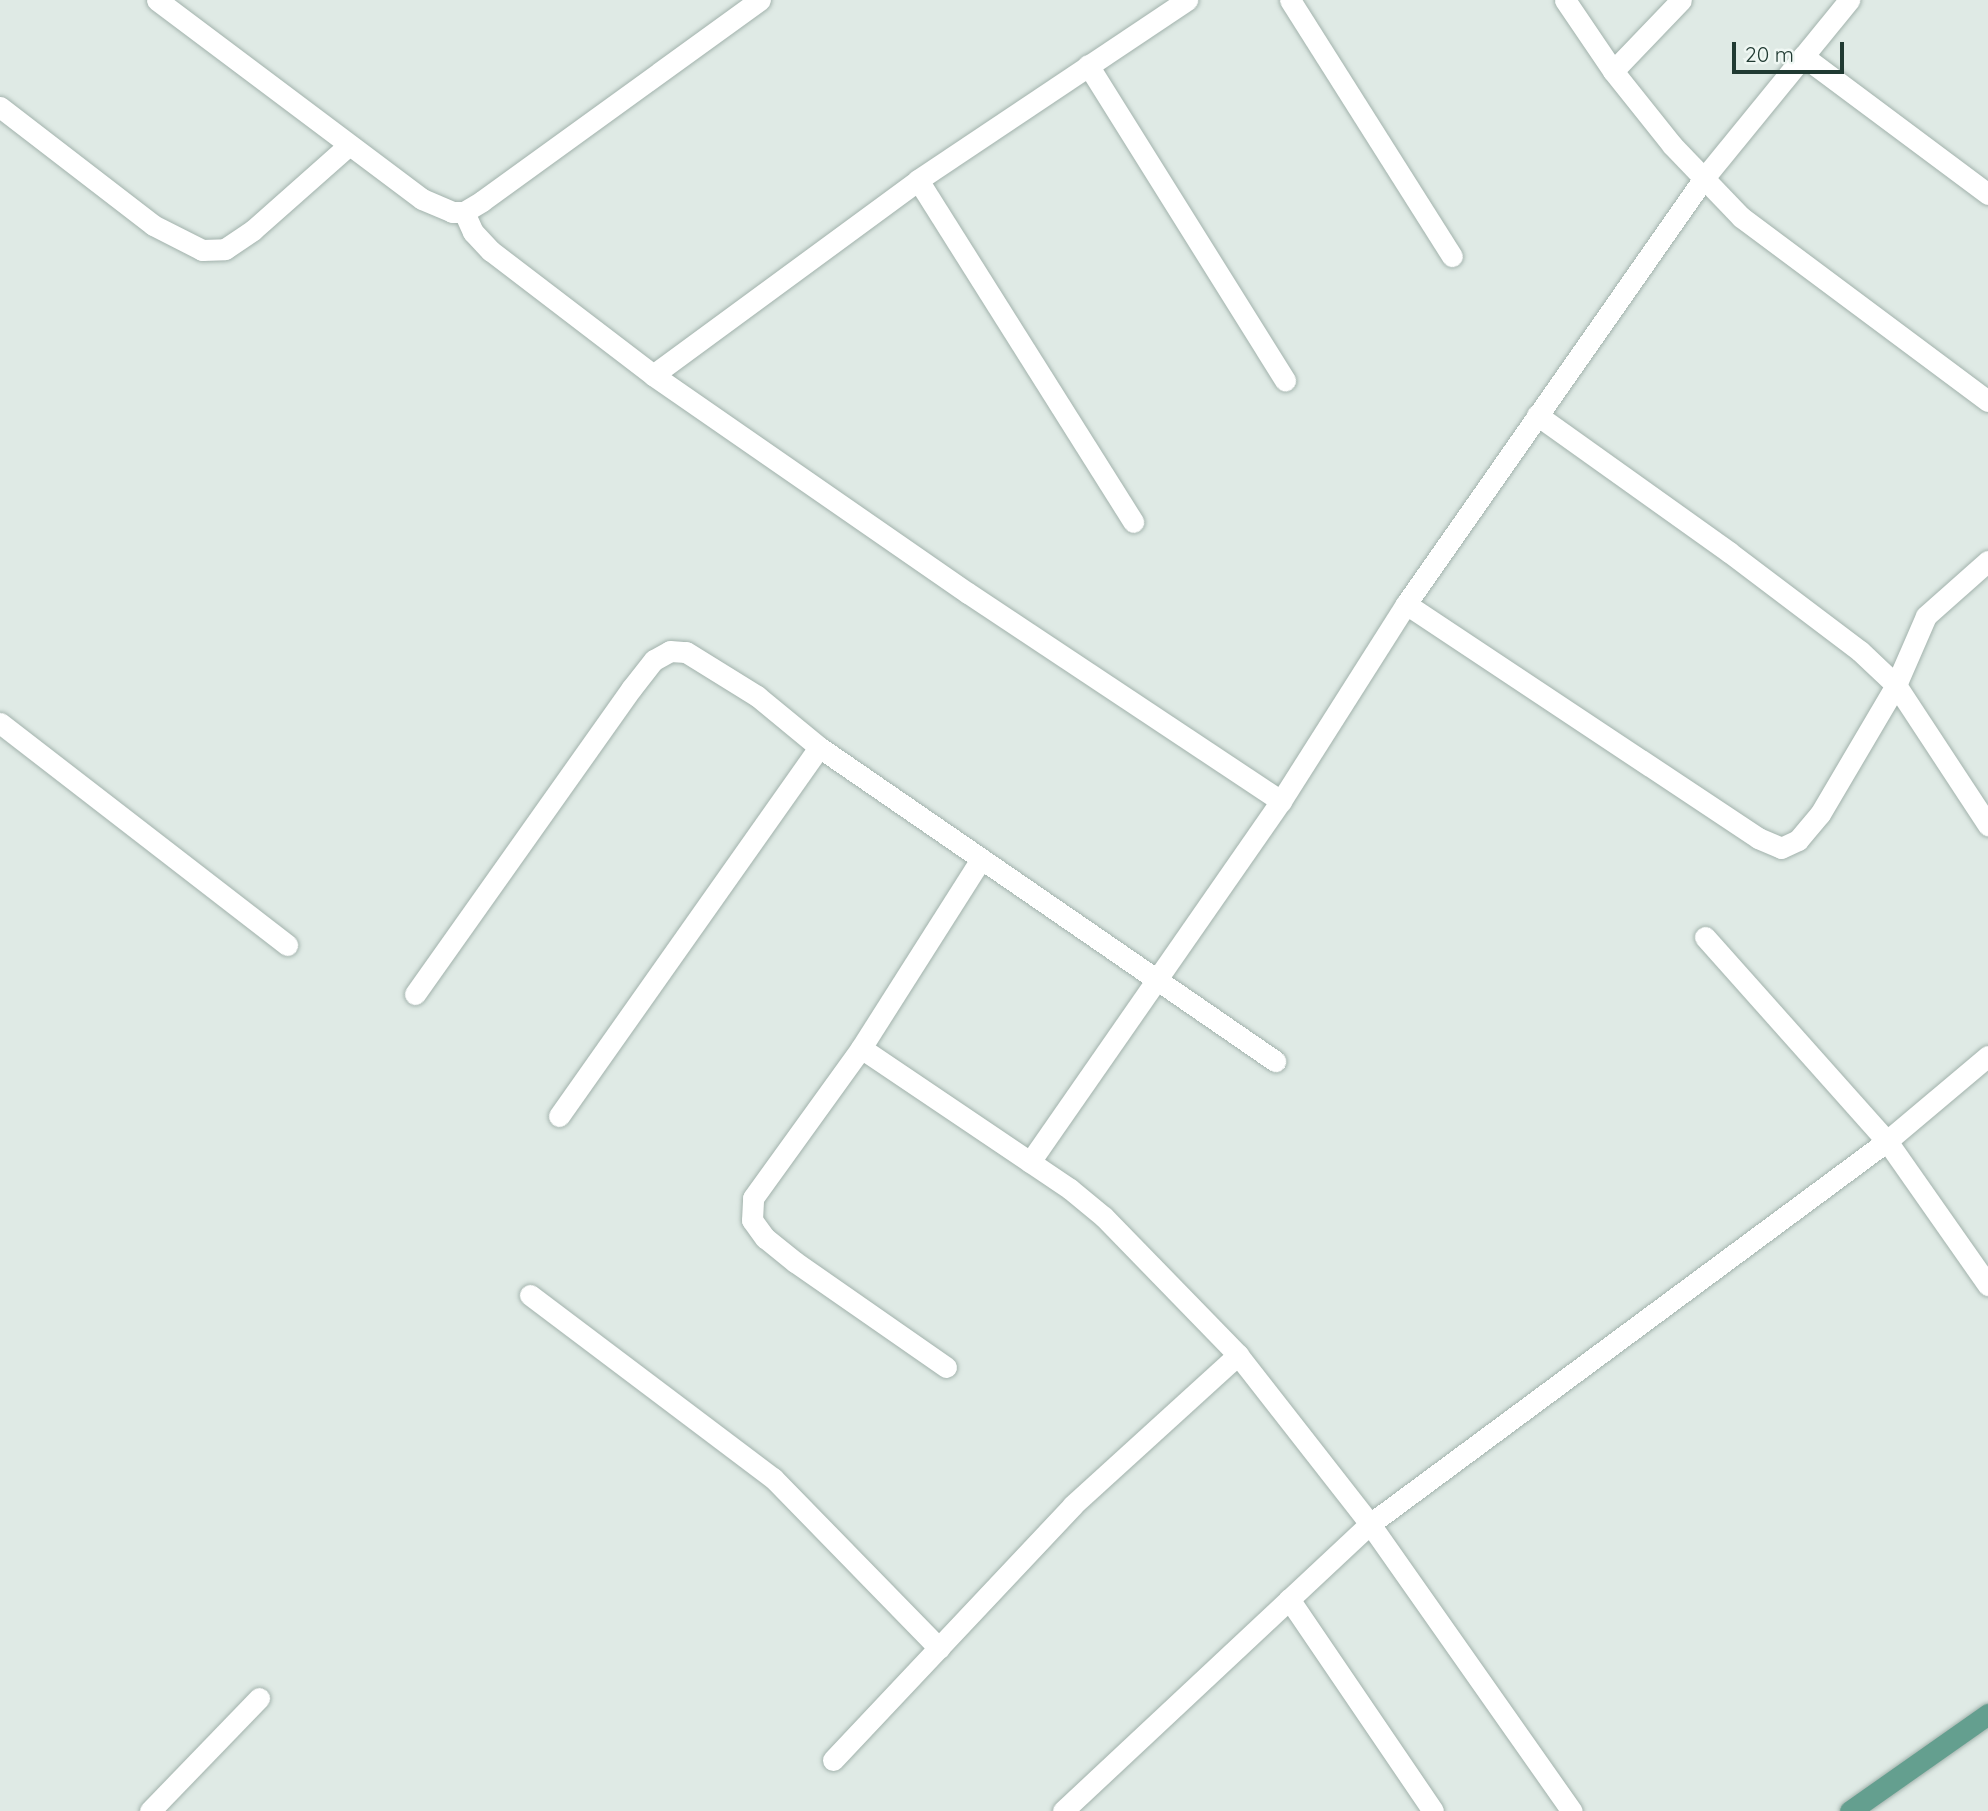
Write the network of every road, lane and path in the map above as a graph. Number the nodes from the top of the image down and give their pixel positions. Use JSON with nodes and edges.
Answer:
{"nodes":[{"id":1,"x":157,"y":0,"type":"edge"},
{"id":2,"x":760,"y":0,"type":"edge"},
{"id":3,"x":1187,"y":0,"type":"edge"},
{"id":4,"x":1290,"y":0,"type":"edge"},
{"id":5,"x":1565,"y":0,"type":"edge"},
{"id":6,"x":1681,"y":0,"type":"edge"},
{"id":7,"x":1849,"y":0,"type":"edge"},
{"id":8,"x":1803,"y":56,"type":"junction"},
{"id":9,"x":1088,"y":65,"type":"junction"},
{"id":10,"x":1613,"y":71,"type":"junction"},
{"id":11,"x":0,"y":107,"type":"edge"},
{"id":12,"x":349,"y":145,"type":"junction"},
{"id":13,"x":1704,"y":178,"type":"junction"},
{"id":14,"x":918,"y":180,"type":"junction"},
{"id":15,"x":1988,"y":194,"type":"edge"},
{"id":16,"x":464,"y":212,"type":"junction"},
{"id":17,"x":1451,"y":256,"type":"dead end"},
{"id":18,"x":653,"y":375,"type":"junction"},
{"id":19,"x":1285,"y":380,"type":"dead end"},
{"id":20,"x":1988,"y":401,"type":"edge"},
{"id":21,"x":1537,"y":415,"type":"junction"},
{"id":22,"x":1133,"y":522,"type":"dead end"},
{"id":23,"x":1988,"y":561,"type":"edge"},
{"id":24,"x":1406,"y":604,"type":"junction"},
{"id":25,"x":1896,"y":685,"type":"junction"},
{"id":26,"x":0,"y":723,"type":"edge"},
{"id":27,"x":819,"y":747,"type":"junction"},
{"id":28,"x":1281,"y":801,"type":"junction"},
{"id":29,"x":1988,"y":825,"type":"edge"},
{"id":30,"x":981,"y":859,"type":"junction"},
{"id":31,"x":1705,"y":937,"type":"dead end"},
{"id":32,"x":287,"y":945,"type":"dead end"},
{"id":33,"x":1158,"y":982,"type":"junction"},
{"id":34,"x":415,"y":994,"type":"dead end"},
{"id":35,"x":861,"y":1048,"type":"junction"},
{"id":36,"x":1988,"y":1056,"type":"edge"},
{"id":37,"x":1275,"y":1061,"type":"dead end"},
{"id":38,"x":559,"y":1116,"type":"dead end"},
{"id":39,"x":1887,"y":1141,"type":"junction"},
{"id":40,"x":1030,"y":1162,"type":"junction"},
{"id":41,"x":1988,"y":1285,"type":"edge"},
{"id":42,"x":530,"y":1295,"type":"dead end"},
{"id":43,"x":1238,"y":1355,"type":"junction"},
{"id":44,"x":946,"y":1367,"type":"dead end"},
{"id":45,"x":1370,"y":1524,"type":"junction"},
{"id":46,"x":1289,"y":1599,"type":"junction"},
{"id":47,"x":939,"y":1648,"type":"junction"},
{"id":48,"x":259,"y":1698,"type":"dead end"},
{"id":49,"x":1986,"y":1719,"type":"edge"},
{"id":50,"x":833,"y":1760,"type":"dead end"},
{"id":51,"x":150,"y":1811,"type":"edge"},
{"id":52,"x":1063,"y":1811,"type":"edge"},
{"id":53,"x":1433,"y":1811,"type":"edge"},
{"id":54,"x":1572,"y":1811,"type":"edge"},
{"id":55,"x":1850,"y":1811,"type":"edge"}],
"edges":[{"from":1,"to":12,"type":"street"},
{"from":2,"to":16,"type":"street"},
{"from":3,"to":9,"type":"street"},
{"from":4,"to":17,"type":"street"},
{"from":5,"to":10,"type":"street"},
{"from":6,"to":10,"type":"street"},
{"from":7,"to":8,"type":"street"},
{"from":8,"to":13,"type":"street"},
{"from":8,"to":15,"type":"street"},
{"from":9,"to":14,"type":"street"},
{"from":9,"to":19,"type":"street"},
{"from":10,"to":13,"type":"street"},
{"from":11,"to":12,"type":"street"},
{"from":12,"to":16,"type":"street"},
{"from":13,"to":20,"type":"street"},
{"from":13,"to":21,"type":"street"},
{"from":14,"to":18,"type":"street"},
{"from":14,"to":22,"type":"street"},
{"from":16,"to":18,"type":"street"},
{"from":18,"to":28,"type":"street"},
{"from":21,"to":24,"type":"street"},
{"from":21,"to":25,"type":"street"},
{"from":23,"to":25,"type":"street"},
{"from":24,"to":25,"type":"street"},
{"from":24,"to":28,"type":"street"},
{"from":25,"to":29,"type":"street"},
{"from":26,"to":32,"type":"street"},
{"from":27,"to":30,"type":"street"},
{"from":27,"to":34,"type":"street"},
{"from":27,"to":38,"type":"street"},
{"from":28,"to":33,"type":"street"},
{"from":30,"to":33,"type":"street"},
{"from":30,"to":35,"type":"street"},
{"from":31,"to":39,"type":"street"},
{"from":33,"to":37,"type":"street"},
{"from":33,"to":40,"type":"street"},
{"from":35,"to":40,"type":"street"},
{"from":35,"to":44,"type":"street"},
{"from":36,"to":39,"type":"street"},
{"from":39,"to":41,"type":"street"},
{"from":39,"to":45,"type":"street"},
{"from":40,"to":43,"type":"street"},
{"from":42,"to":47,"type":"street"},
{"from":43,"to":45,"type":"street"},
{"from":43,"to":47,"type":"street"},
{"from":45,"to":46,"type":"street"},
{"from":45,"to":54,"type":"street"},
{"from":46,"to":52,"type":"street"},
{"from":46,"to":53,"type":"street"},
{"from":47,"to":50,"type":"street"},
{"from":48,"to":51,"type":"street"},
{"from":49,"to":55,"type":"main road"}]}
